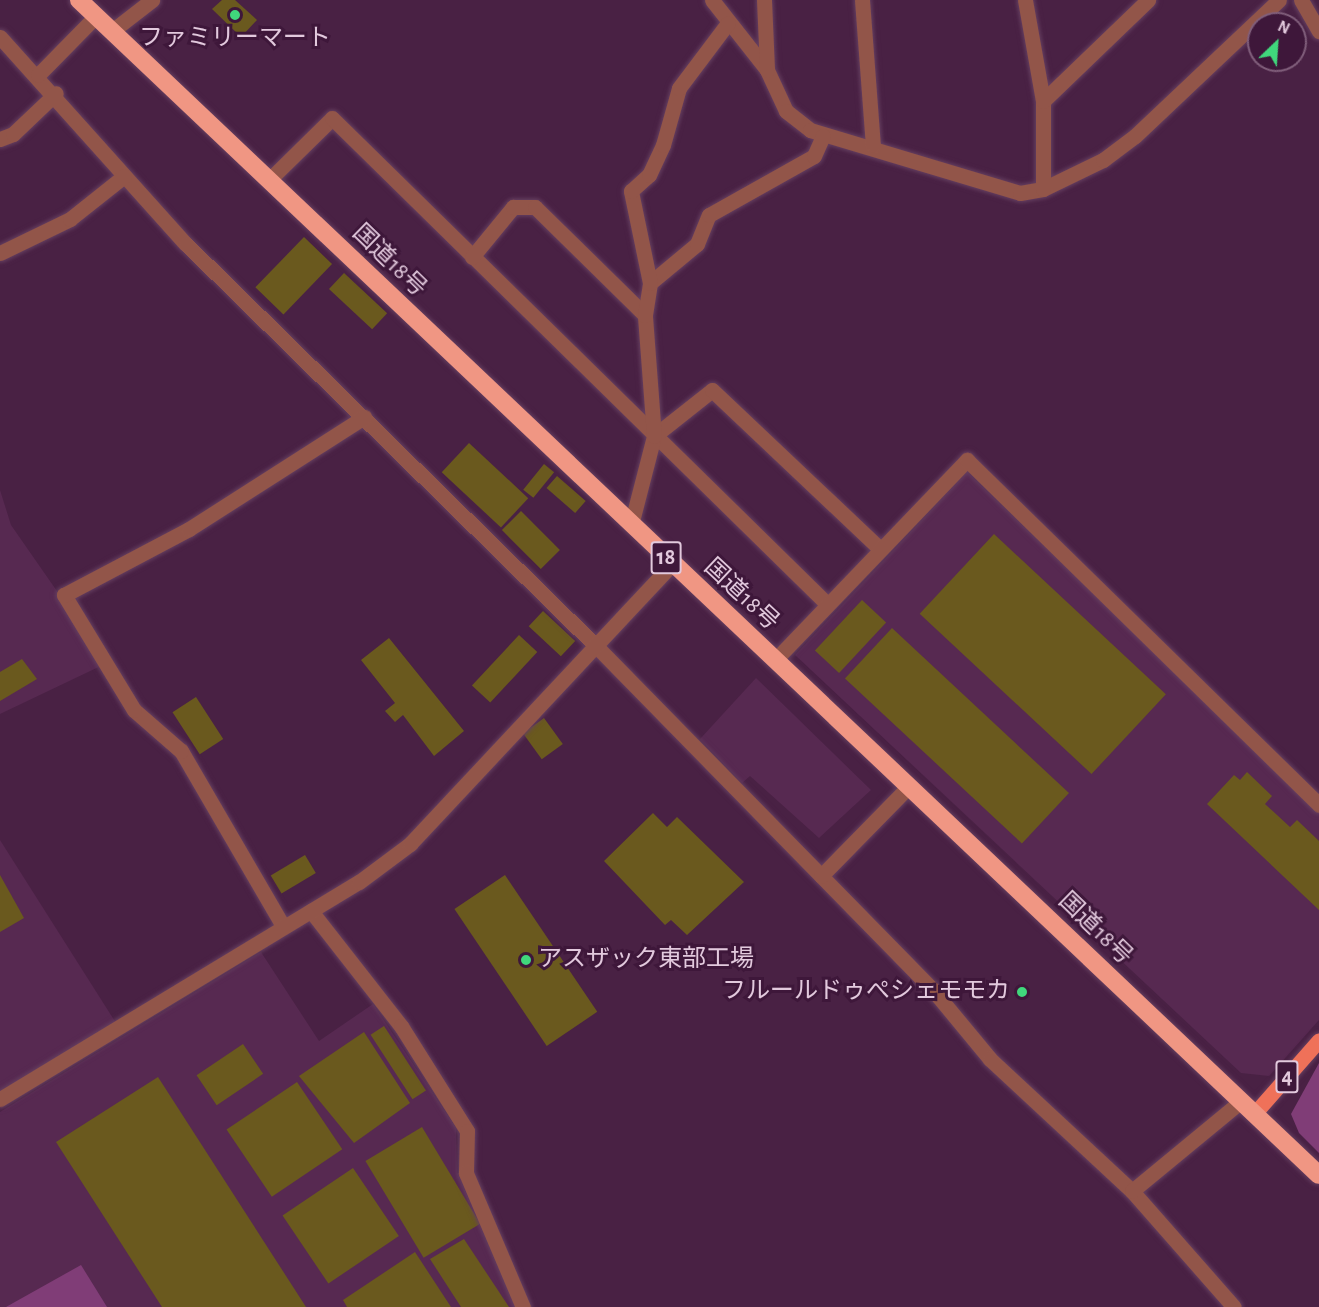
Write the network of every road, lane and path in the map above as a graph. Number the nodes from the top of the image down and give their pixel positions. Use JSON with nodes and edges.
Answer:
{"nodes":[{"id":1,"x":79,"y":0,"type":"edge"},
{"id":2,"x":152,"y":0,"type":"edge"},
{"id":3,"x":712,"y":0,"type":"edge"},
{"id":4,"x":764,"y":0,"type":"edge"},
{"id":5,"x":862,"y":0,"type":"edge"},
{"id":6,"x":1025,"y":0,"type":"edge"},
{"id":7,"x":1148,"y":0,"type":"edge"},
{"id":8,"x":1279,"y":0,"type":"edge"},
{"id":9,"x":1301,"y":0,"type":"edge"},
{"id":10,"x":96,"y":16,"type":"junction"},
{"id":11,"x":728,"y":23,"type":"junction"},
{"id":12,"x":112,"y":31,"type":"junction"},
{"id":13,"x":1319,"y":32,"type":"edge"},
{"id":14,"x":0,"y":37,"type":"edge"},
{"id":15,"x":767,"y":70,"type":"junction"},
{"id":16,"x":38,"y":75,"type":"junction"},
{"id":17,"x":56,"y":93,"type":"junction"},
{"id":18,"x":1043,"y":101,"type":"junction"},
{"id":19,"x":823,"y":136,"type":"junction"},
{"id":20,"x":0,"y":139,"type":"edge"},
{"id":21,"x":873,"y":145,"type":"junction"},
{"id":22,"x":124,"y":176,"type":"junction"},
{"id":23,"x":269,"y":180,"type":"junction"},
{"id":24,"x":1043,"y":189,"type":"junction"},
{"id":25,"x":0,"y":253,"type":"edge"},
{"id":26,"x":472,"y":257,"type":"junction"},
{"id":27,"x":650,"y":283,"type":"junction"},
{"id":28,"x":645,"y":315,"type":"junction"},
{"id":29,"x":364,"y":417,"type":"junction"},
{"id":30,"x":654,"y":436,"type":"junction"},
{"id":31,"x":631,"y":525,"type":"junction"},
{"id":32,"x":880,"y":549,"type":"junction"},
{"id":33,"x":672,"y":564,"type":"junction"},
{"id":34,"x":827,"y":604,"type":"junction"},
{"id":35,"x":598,"y":648,"type":"junction"},
{"id":36,"x":776,"y":659,"type":"junction"},
{"id":37,"x":909,"y":786,"type":"junction"},
{"id":38,"x":1319,"y":805,"type":"edge"},
{"id":39,"x":821,"y":876,"type":"junction"},
{"id":40,"x":311,"y":911,"type":"junction"},
{"id":41,"x":283,"y":926,"type":"junction"},
{"id":42,"x":1319,"y":1040,"type":"edge"},
{"id":43,"x":0,"y":1099,"type":"edge"},
{"id":44,"x":1240,"y":1101,"type":"junction"},
{"id":45,"x":1254,"y":1114,"type":"junction"},
{"id":46,"x":1319,"y":1175,"type":"edge"},
{"id":47,"x":1132,"y":1191,"type":"junction"},
{"id":48,"x":523,"y":1307,"type":"edge"},
{"id":49,"x":1234,"y":1307,"type":"edge"}],
"edges":[{"from":1,"to":10,"type":"highway","name":"国道18号","number":"18"},
{"from":2,"to":12,"type":"street"},
{"from":3,"to":11,"type":"street"},
{"from":4,"to":15,"type":"street"},
{"from":5,"to":21,"type":"street"},
{"from":6,"to":18,"type":"street"},
{"from":7,"to":18,"type":"street"},
{"from":8,"to":24,"type":"street"},
{"from":9,"to":13,"type":"street"},
{"from":10,"to":12,"type":"highway","name":"国道18号","number":"18"},
{"from":10,"to":16,"type":"street"},
{"from":11,"to":15,"type":"street"},
{"from":11,"to":27,"type":"street"},
{"from":12,"to":23,"type":"highway","name":"国道18号","number":"18"},
{"from":14,"to":16,"type":"street"},
{"from":15,"to":19,"type":"street"},
{"from":16,"to":17,"type":"street"},
{"from":17,"to":20,"type":"street"},
{"from":17,"to":22,"type":"street"},
{"from":18,"to":24,"type":"street"},
{"from":19,"to":21,"type":"street"},
{"from":19,"to":27,"type":"street"},
{"from":21,"to":24,"type":"street"},
{"from":22,"to":25,"type":"street"},
{"from":22,"to":29,"type":"street"},
{"from":23,"to":26,"type":"street"},
{"from":23,"to":31,"type":"highway","name":"国道18号","number":"18"},
{"from":26,"to":28,"type":"street"},
{"from":26,"to":30,"type":"street"},
{"from":27,"to":28,"type":"street"},
{"from":28,"to":30,"type":"street"},
{"from":29,"to":35,"type":"street"},
{"from":29,"to":41,"type":"street"},
{"from":30,"to":31,"type":"street"},
{"from":30,"to":32,"type":"street"},
{"from":30,"to":34,"type":"street"},
{"from":31,"to":33,"type":"highway","name":"国道18号","number":"18"},
{"from":32,"to":34,"type":"street"},
{"from":32,"to":38,"type":"street"},
{"from":33,"to":35,"type":"street"},
{"from":33,"to":36,"type":"highway","name":"国道18号","number":"18"},
{"from":34,"to":36,"type":"street"},
{"from":35,"to":39,"type":"street"},
{"from":35,"to":40,"type":"street"},
{"from":36,"to":37,"type":"highway","name":"国道18号","number":"18"},
{"from":37,"to":39,"type":"street"},
{"from":37,"to":44,"type":"highway","name":"国道18号","number":"18"},
{"from":39,"to":47,"type":"street"},
{"from":40,"to":41,"type":"street"},
{"from":40,"to":48,"type":"street"},
{"from":41,"to":43,"type":"street"},
{"from":42,"to":45,"type":"main road","number":"4"},
{"from":44,"to":45,"type":"highway","name":"国道18号","number":"18"},
{"from":44,"to":47,"type":"street"},
{"from":45,"to":46,"type":"highway","name":"国道18号","number":"18"},
{"from":47,"to":49,"type":"street"}]}
